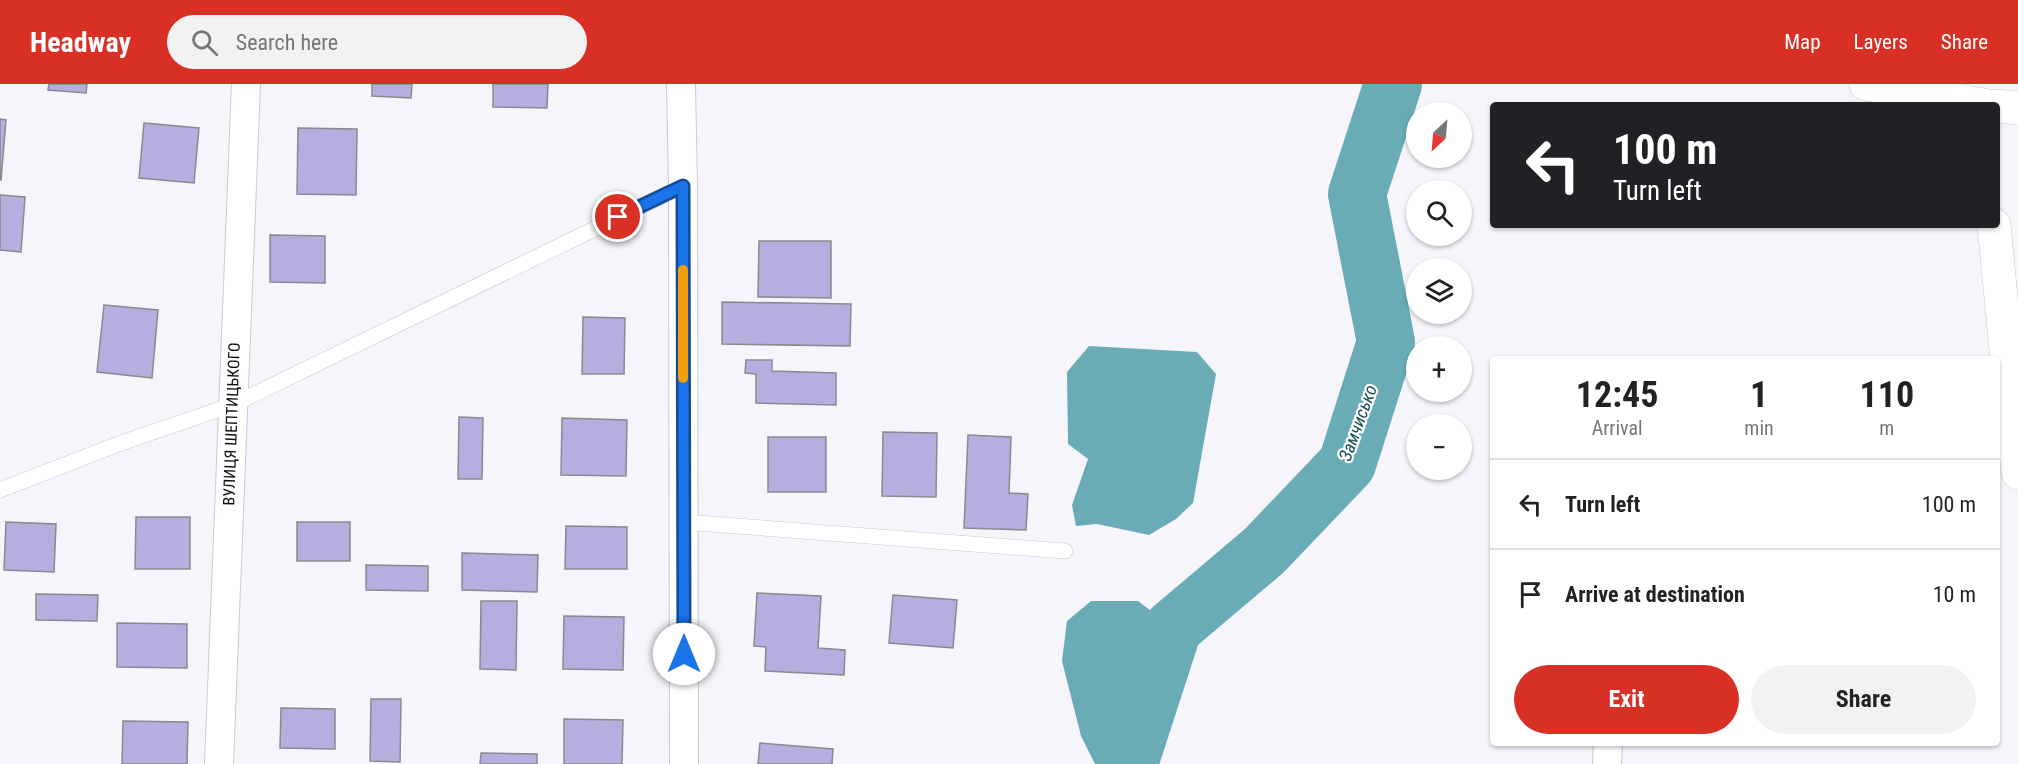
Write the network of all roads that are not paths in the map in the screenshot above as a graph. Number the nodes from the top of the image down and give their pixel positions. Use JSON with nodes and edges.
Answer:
{"nodes":[{"id":1,"x":246,"y":84,"type":"edge"},
{"id":2,"x":681,"y":84,"type":"edge"},
{"id":3,"x":1866,"y":84,"type":"edge"},
{"id":4,"x":1966,"y":102,"type":"edge"},
{"id":5,"x":2000,"y":106,"type":"edge"},
{"id":6,"x":2018,"y":108,"type":"edge"},
{"id":7,"x":683,"y":186,"type":"junction"},
{"id":8,"x":1994,"y":228,"type":"edge"},
{"id":9,"x":232,"y":405,"type":"junction"},
{"id":10,"x":2018,"y":472,"type":"edge"},
{"id":11,"x":0,"y":489,"type":"edge"},
{"id":12,"x":684,"y":522,"type":"junction"},
{"id":13,"x":1065,"y":550,"type":"dead end"},
{"id":14,"x":1608,"y":746,"type":"edge"},
{"id":15,"x":219,"y":764,"type":"edge"},
{"id":16,"x":684,"y":764,"type":"edge"},
{"id":17,"x":1606,"y":764,"type":"edge"}],
"edges":[{"from":1,"to":9,"type":"street","name":"ВУЛИЦЯ ШЕПТИЦЬКОГО"},
{"from":2,"to":7,"type":"street"},
{"from":3,"to":4,"type":"street"},
{"from":5,"to":6,"type":"street"},
{"from":7,"to":9,"type":"lane"},
{"from":7,"to":12,"type":"street"},
{"from":8,"to":10,"type":"street"},
{"from":9,"to":11,"type":"lane"},
{"from":9,"to":15,"type":"street","name":"ВУЛИЦЯ ШЕПТИЦЬКОГО"},
{"from":12,"to":13,"type":"lane"},
{"from":12,"to":16,"type":"street"},
{"from":14,"to":17,"type":"street"}]}
